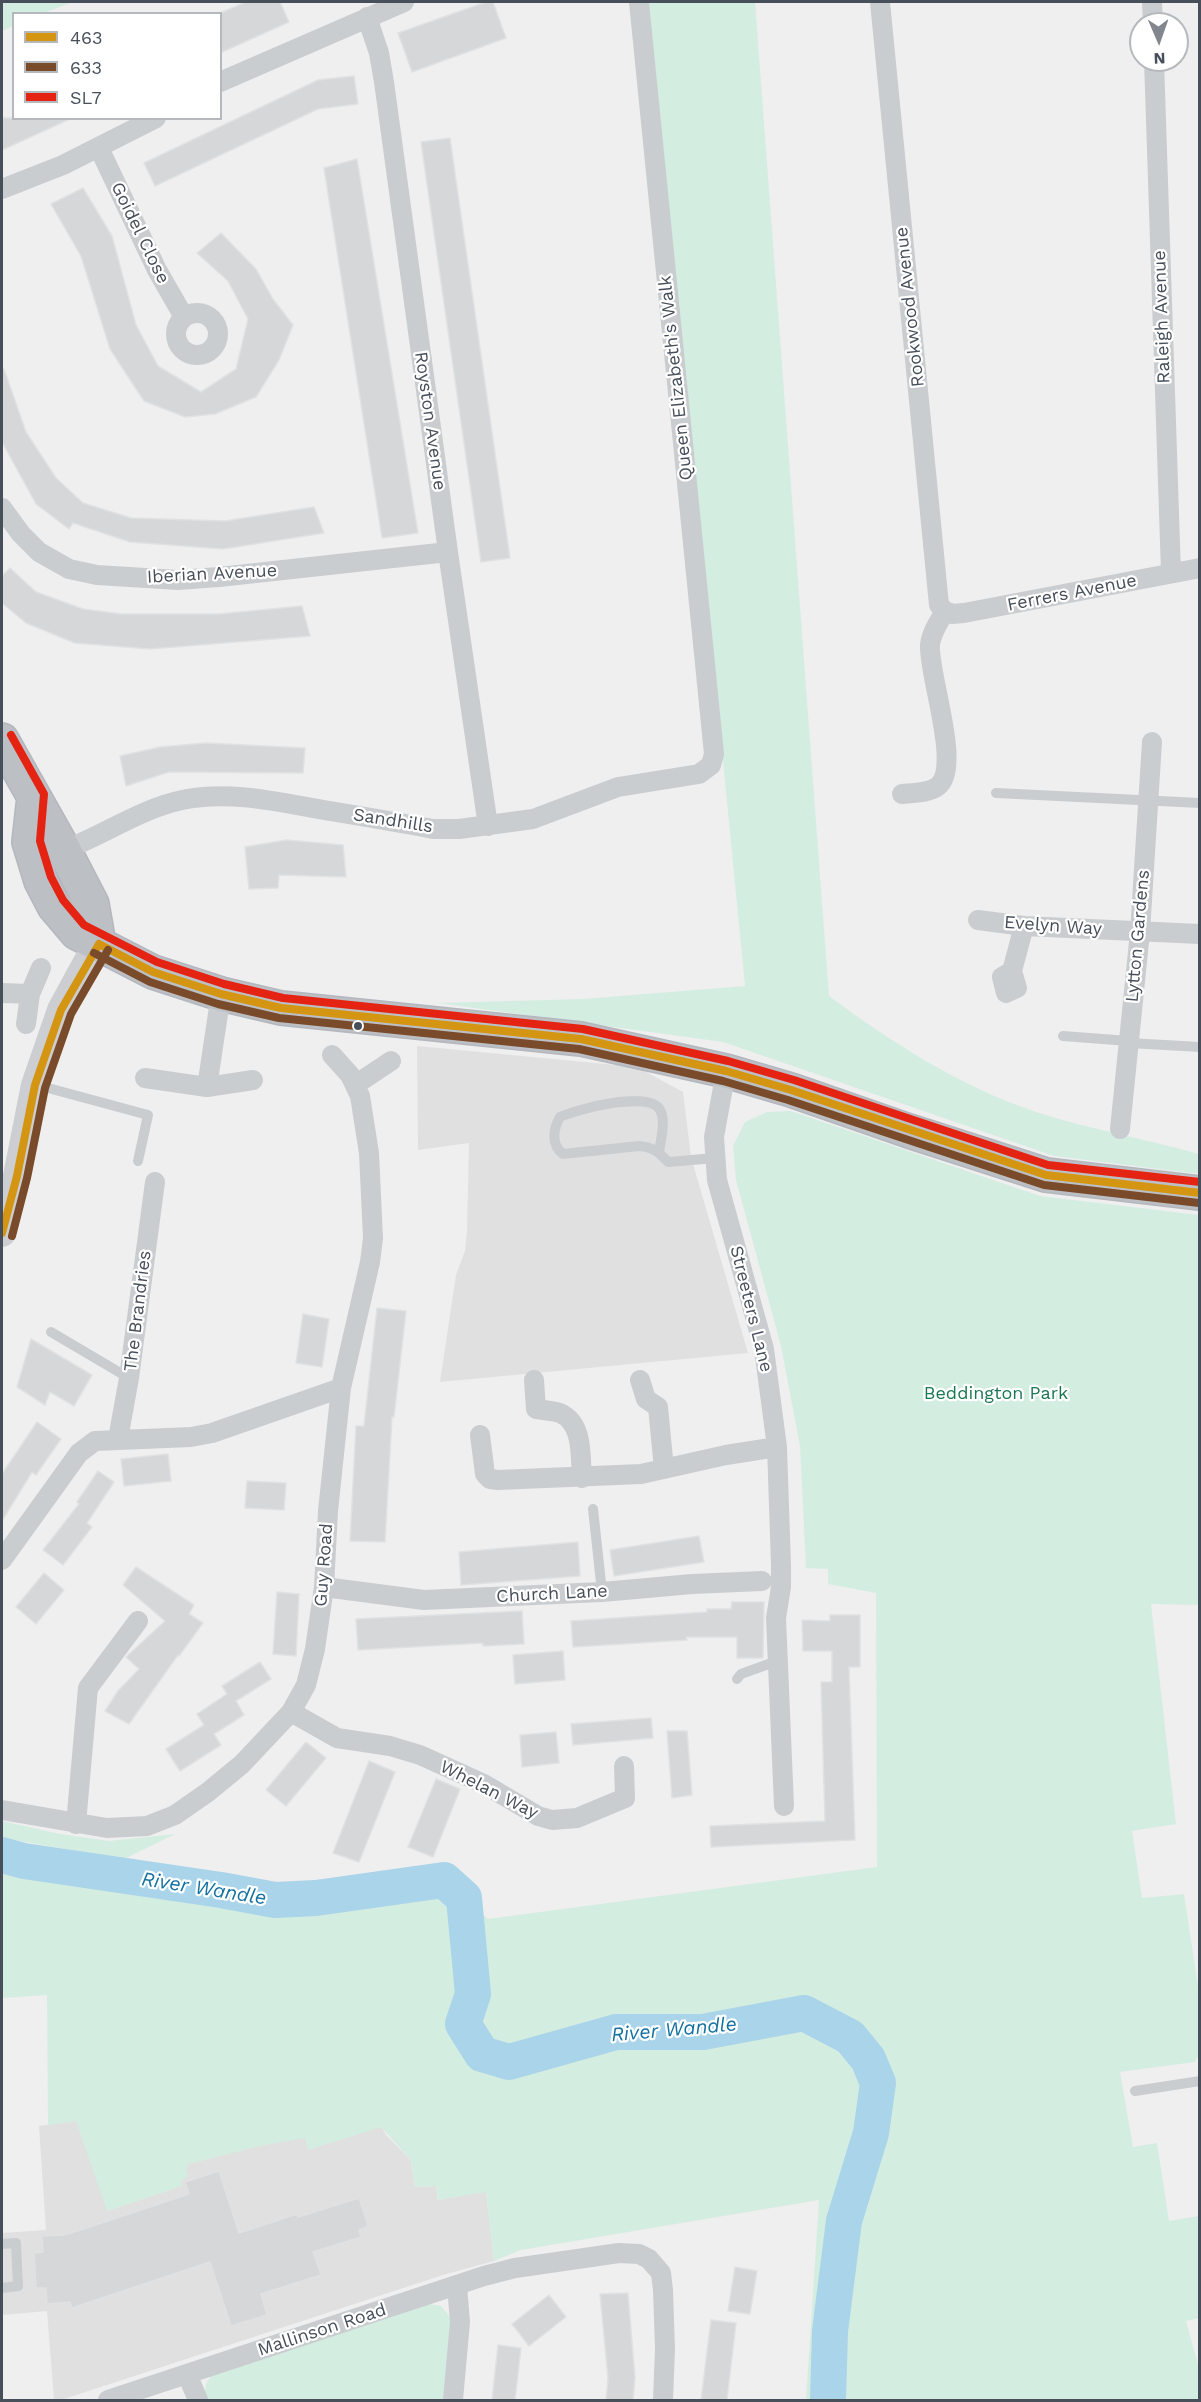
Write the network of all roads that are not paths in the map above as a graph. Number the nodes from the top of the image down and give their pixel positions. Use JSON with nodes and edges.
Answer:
{"nodes":[{"id":1,"x":404,"y":2,"type":"edge"},
{"id":2,"x":639,"y":2,"type":"edge"},
{"id":3,"x":880,"y":2,"type":"edge"},
{"id":4,"x":367,"y":17,"type":"junction"},
{"id":5,"x":1154,"y":72,"type":"edge"},
{"id":6,"x":222,"y":81,"type":"edge"},
{"id":7,"x":152,"y":120,"type":"edge"},
{"id":8,"x":99,"y":148,"type":"junction"},
{"id":9,"x":2,"y":189,"type":"edge"},
{"id":10,"x":184,"y":317,"type":"dead end"},
{"id":11,"x":2,"y":508,"type":"edge"},
{"id":12,"x":448,"y":552,"type":"junction"},
{"id":13,"x":1200,"y":568,"type":"edge"},
{"id":14,"x":1171,"y":573,"type":"junction"},
{"id":15,"x":945,"y":611,"type":"junction"},
{"id":16,"x":2,"y":740,"type":"edge"},
{"id":17,"x":1152,"y":742,"type":"dead end"},
{"id":18,"x":714,"y":754,"type":"joint"},
{"id":19,"x":996,"y":793,"type":"dead end"},
{"id":20,"x":902,"y":794,"type":"dead end"},
{"id":21,"x":34,"y":797,"type":"junction"},
{"id":22,"x":1148,"y":800,"type":"junction"},
{"id":23,"x":1200,"y":802,"type":"edge"},
{"id":24,"x":488,"y":826,"type":"junction"},
{"id":25,"x":64,"y":850,"type":"junction"},
{"id":26,"x":978,"y":920,"type":"dead end"},
{"id":27,"x":1024,"y":926,"type":"junction"},
{"id":28,"x":1140,"y":932,"type":"junction"},
{"id":29,"x":1200,"y":934,"type":"edge"},
{"id":30,"x":99,"y":944,"type":"junction"},
{"id":31,"x":41,"y":968,"type":"dead end"},
{"id":32,"x":1012,"y":971,"type":"dead end"},
{"id":33,"x":2,"y":993,"type":"edge"},
{"id":34,"x":30,"y":994,"type":"junction"},
{"id":35,"x":221,"y":994,"type":"junction"},
{"id":36,"x":26,"y":1024,"type":"dead end"},
{"id":37,"x":1064,"y":1036,"type":"dead end"},
{"id":38,"x":1129,"y":1042,"type":"junction"},
{"id":39,"x":1200,"y":1047,"type":"edge"},
{"id":40,"x":332,"y":1055,"type":"dead end"},
{"id":41,"x":391,"y":1061,"type":"dead end"},
{"id":42,"x":726,"y":1071,"type":"junction"},
{"id":43,"x":145,"y":1078,"type":"dead end"},
{"id":44,"x":253,"y":1080,"type":"dead end"},
{"id":45,"x":35,"y":1085,"type":"junction"},
{"id":46,"x":355,"y":1085,"type":"junction"},
{"id":47,"x":207,"y":1087,"type":"junction"},
{"id":48,"x":1120,"y":1129,"type":"dead end"},
{"id":49,"x":659,"y":1152,"type":"junction"},
{"id":50,"x":715,"y":1158,"type":"junction"},
{"id":51,"x":138,"y":1161,"type":"dead end"},
{"id":52,"x":155,"y":1182,"type":"dead end"},
{"id":53,"x":1200,"y":1193,"type":"edge"},
{"id":54,"x":2,"y":1233,"type":"edge"},
{"id":55,"x":51,"y":1332,"type":"dead end"},
{"id":56,"x":129,"y":1378,"type":"junction"},
{"id":57,"x":534,"y":1380,"type":"dead end"},
{"id":58,"x":640,"y":1380,"type":"dead end"},
{"id":59,"x":341,"y":1388,"type":"junction"},
{"id":60,"x":480,"y":1435,"type":"dead end"},
{"id":61,"x":118,"y":1439,"type":"junction"},
{"id":62,"x":777,"y":1447,"type":"junction"},
{"id":63,"x":664,"y":1469,"type":"junction"},
{"id":64,"x":582,"y":1478,"type":"junction"},
{"id":65,"x":593,"y":1509,"type":"dead end"},
{"id":66,"x":2,"y":1560,"type":"edge"},
{"id":67,"x":772,"y":1584,"type":"junction"},
{"id":68,"x":324,"y":1587,"type":"junction"},
{"id":69,"x":602,"y":1592,"type":"junction"},
{"id":70,"x":138,"y":1621,"type":"dead end"},
{"id":71,"x":777,"y":1661,"type":"junction"},
{"id":72,"x":737,"y":1679,"type":"dead end"},
{"id":73,"x":291,"y":1712,"type":"junction"},
{"id":74,"x":624,"y":1766,"type":"dead end"},
{"id":75,"x":784,"y":1806,"type":"dead end"},
{"id":76,"x":2,"y":1810,"type":"edge"},
{"id":77,"x":75,"y":1824,"type":"junction"},
{"id":78,"x":1200,"y":2081,"type":"edge"},
{"id":79,"x":1135,"y":2091,"type":"dead end"},
{"id":80,"x":2,"y":2244,"type":"edge"},
{"id":81,"x":457,"y":2286,"type":"junction"},
{"id":82,"x":2,"y":2288,"type":"edge"},
{"id":83,"x":187,"y":2374,"type":"junction"},
{"id":84,"x":108,"y":2400,"type":"edge"},
{"id":85,"x":198,"y":2400,"type":"edge"},
{"id":86,"x":453,"y":2400,"type":"edge"},
{"id":87,"x":663,"y":2400,"type":"edge"}],
"edges":[{"from":1,"to":4,"type":"street"},
{"from":2,"to":18,"type":"street","name":"Queen Elizabeth's Walk"},
{"from":3,"to":15,"type":"street","name":"Rookwood Avenue"},
{"from":4,"to":6,"type":"street"},
{"from":4,"to":12,"type":"street","name":"Royston Avenue"},
{"from":5,"to":14,"type":"street","name":"Raleigh Avenue"},
{"from":7,"to":8,"type":"street"},
{"from":8,"to":9,"type":"street"},
{"from":8,"to":10,"type":"street","name":"Goidel Close"},
{"from":11,"to":12,"type":"street","name":"Iberian Avenue"},
{"from":12,"to":24,"type":"street","name":"Royston Avenue"},
{"from":13,"to":14,"type":"street","name":"Ferrers Avenue"},
{"from":14,"to":15,"type":"street","name":"Ferrers Avenue"},
{"from":15,"to":20,"type":"street"},
{"from":16,"to":21,"type":"highway"},
{"from":17,"to":22,"type":"street","name":"Lytton Gardens"},
{"from":18,"to":24,"type":"street","name":"Sandhills"},
{"from":19,"to":22,"type":"lane"},
{"from":21,"to":25,"type":"highway"},
{"from":21,"to":30,"type":"highway"},
{"from":22,"to":23,"type":"lane"},
{"from":22,"to":28,"type":"street","name":"Lytton Gardens"},
{"from":24,"to":25,"type":"street","name":"Sandhills"},
{"from":25,"to":30,"type":"highway"},
{"from":26,"to":27,"type":"street","name":"Evelyn Way"},
{"from":27,"to":28,"type":"street","name":"Evelyn Way"},
{"from":27,"to":32,"type":"street"},
{"from":28,"to":29,"type":"street","name":"Evelyn Way"},
{"from":28,"to":38,"type":"street","name":"Lytton Gardens"},
{"from":30,"to":35,"type":"highway"},
{"from":30,"to":45,"type":"main road"},
{"from":31,"to":34,"type":"street"},
{"from":33,"to":34,"type":"street"},
{"from":34,"to":36,"type":"street"},
{"from":35,"to":42,"type":"highway"},
{"from":35,"to":47,"type":"street"},
{"from":37,"to":38,"type":"lane"},
{"from":38,"to":39,"type":"lane"},
{"from":38,"to":48,"type":"street","name":"Lytton Gardens"},
{"from":40,"to":46,"type":"street","name":"Guy Road"},
{"from":41,"to":46,"type":"street"},
{"from":42,"to":50,"type":"street","name":"Streeters Lane"},
{"from":42,"to":53,"type":"highway"},
{"from":43,"to":47,"type":"street"},
{"from":44,"to":47,"type":"street"},
{"from":45,"to":51,"type":"lane"},
{"from":45,"to":54,"type":"main road"},
{"from":46,"to":59,"type":"street","name":"Guy Road"},
{"from":49,"to":49,"type":"lane"},
{"from":49,"to":50,"type":"lane"},
{"from":50,"to":62,"type":"street","name":"Streeters Lane"},
{"from":52,"to":56,"type":"street","name":"The Brandries"},
{"from":55,"to":56,"type":"lane"},
{"from":56,"to":61,"type":"street","name":"The Brandries"},
{"from":57,"to":64,"type":"street"},
{"from":58,"to":63,"type":"street"},
{"from":59,"to":61,"type":"street"},
{"from":59,"to":68,"type":"street","name":"Guy Road"},
{"from":60,"to":64,"type":"street"},
{"from":61,"to":66,"type":"street"},
{"from":62,"to":63,"type":"street"},
{"from":62,"to":67,"type":"street","name":"Streeters Lane"},
{"from":63,"to":64,"type":"street"},
{"from":65,"to":69,"type":"lane"},
{"from":67,"to":69,"type":"street","name":"Church Lane"},
{"from":67,"to":71,"type":"street","name":"Streeters Lane"},
{"from":68,"to":69,"type":"street","name":"Church Lane"},
{"from":68,"to":73,"type":"street","name":"Guy Road"},
{"from":70,"to":77,"type":"street"},
{"from":71,"to":72,"type":"lane"},
{"from":71,"to":75,"type":"street","name":"Streeters Lane"},
{"from":73,"to":74,"type":"street","name":"Whelan Way"},
{"from":73,"to":77,"type":"street","name":"Guy Road"},
{"from":76,"to":77,"type":"street","name":"Guy Road"},
{"from":78,"to":79,"type":"lane"},
{"from":80,"to":82,"type":"lane"},
{"from":81,"to":83,"type":"street","name":"Mallinson Road"},
{"from":81,"to":86,"type":"street"},
{"from":81,"to":87,"type":"street","name":"Mallinson Road"},
{"from":83,"to":84,"type":"street","name":"Mallinson Road"},
{"from":83,"to":85,"type":"street"}]}
